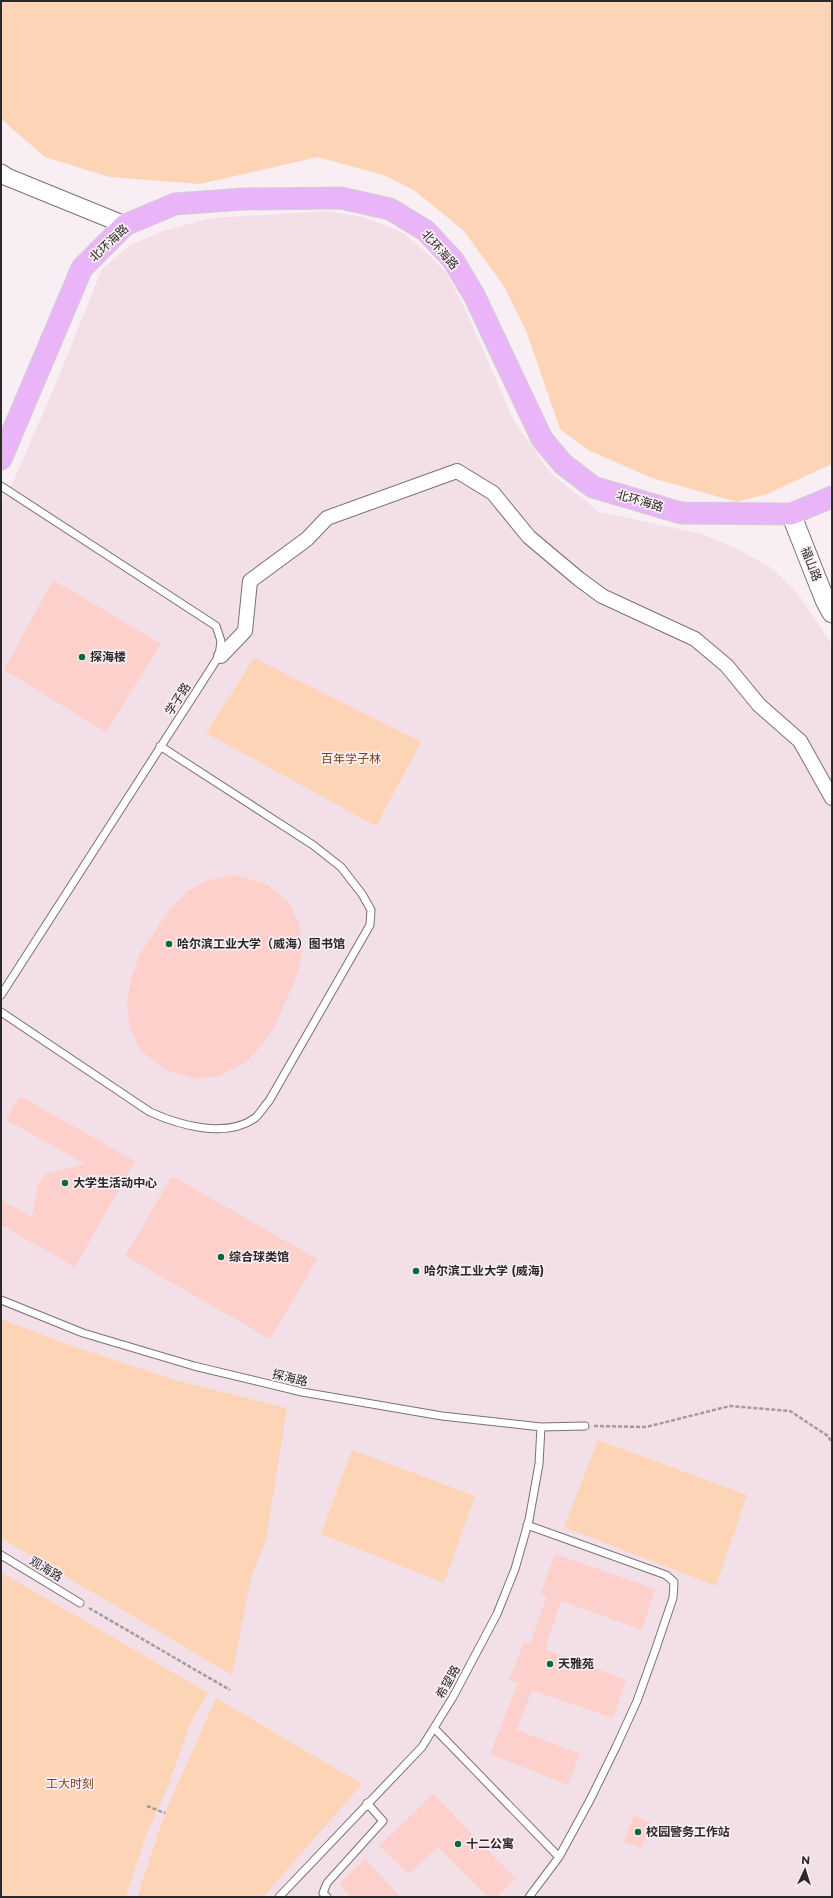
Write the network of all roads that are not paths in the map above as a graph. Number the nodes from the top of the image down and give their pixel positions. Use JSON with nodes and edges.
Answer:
{"nodes":[{"id":1,"x":1,"y":174,"type":"edge"},
{"id":2,"x":125,"y":225,"type":"junction"},
{"id":3,"x":1,"y":460,"type":"edge"},
{"id":4,"x":1,"y":486,"type":"edge"},
{"id":5,"x":832,"y":497,"type":"edge"},
{"id":6,"x":791,"y":514,"type":"junction"},
{"id":7,"x":832,"y":613,"type":"edge"},
{"id":8,"x":221,"y":656,"type":"dead end"},
{"id":9,"x":160,"y":746,"type":"junction"},
{"id":10,"x":832,"y":798,"type":"edge"},
{"id":11,"x":1,"y":995,"type":"edge"},
{"id":12,"x":1,"y":1012,"type":"edge"},
{"id":13,"x":1,"y":1300,"type":"edge"},
{"id":14,"x":585,"y":1426,"type":"road end"},
{"id":15,"x":542,"y":1427,"type":"junction"},
{"id":16,"x":528,"y":1525,"type":"junction"},
{"id":17,"x":1,"y":1555,"type":"edge"},
{"id":18,"x":80,"y":1603,"type":"road end"},
{"id":19,"x":434,"y":1728,"type":"junction"},
{"id":20,"x":368,"y":1803,"type":"junction"},
{"id":21,"x":559,"y":1857,"type":"junction"},
{"id":22,"x":279,"y":1897,"type":"edge"},
{"id":23,"x":327,"y":1897,"type":"edge"},
{"id":24,"x":530,"y":1897,"type":"edge"}],
"edges":[{"from":1,"to":2,"type":"street"},
{"from":2,"to":3,"type":"main road","name":"北环海路"},
{"from":2,"to":6,"type":"main road","name":"北环海路"},
{"from":4,"to":9,"type":"lane","name":"学子路"},
{"from":5,"to":6,"type":"main road","name":"北环海路"},
{"from":6,"to":7,"type":"main road","name":"福山路"},
{"from":8,"to":10,"type":"street"},
{"from":9,"to":11,"type":"lane","name":"学子路"},
{"from":9,"to":12,"type":"lane"},
{"from":13,"to":15,"type":"lane","name":"探海路"},
{"from":14,"to":15,"type":"lane","name":"探海路"},
{"from":15,"to":16,"type":"lane","name":"希望路"},
{"from":16,"to":19,"type":"lane","name":"希望路"},
{"from":16,"to":21,"type":"lane"},
{"from":17,"to":18,"type":"lane","name":"观海路"},
{"from":19,"to":20,"type":"lane","name":"希望路"},
{"from":19,"to":21,"type":"lane"},
{"from":20,"to":22,"type":"lane","name":"希望路"},
{"from":20,"to":23,"type":"lane"},
{"from":21,"to":24,"type":"lane"}]}
